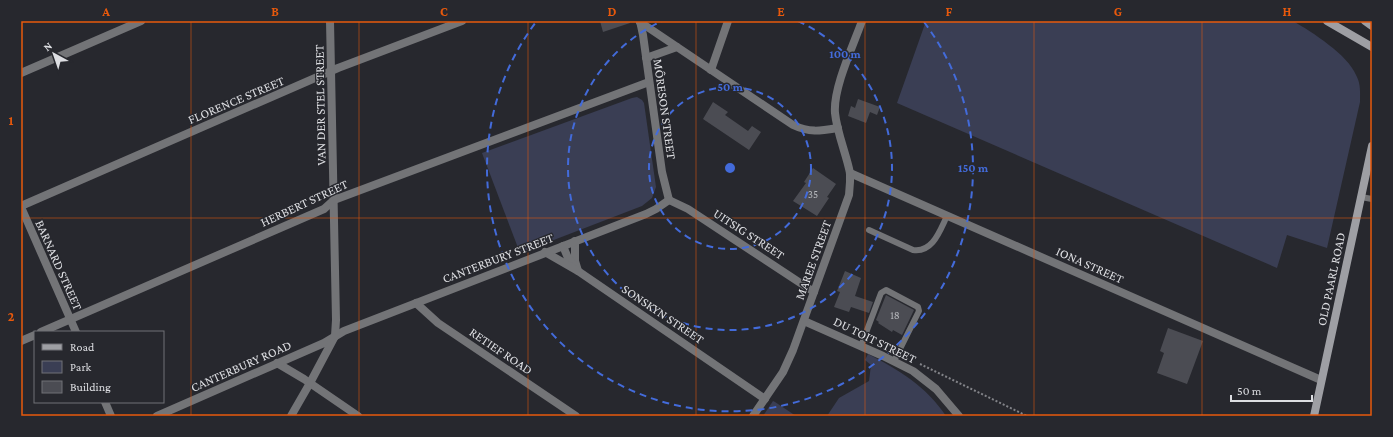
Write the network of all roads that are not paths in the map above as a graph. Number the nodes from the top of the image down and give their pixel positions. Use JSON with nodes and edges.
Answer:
{"nodes":[{"id":1,"x":141,"y":21,"type":"edge"},
{"id":2,"x":330,"y":21,"type":"edge"},
{"id":3,"x":462,"y":21,"type":"edge"},
{"id":4,"x":640,"y":21,"type":"edge"},
{"id":5,"x":728,"y":21,"type":"edge"},
{"id":6,"x":862,"y":21,"type":"edge"},
{"id":7,"x":1327,"y":21,"type":"edge"},
{"id":8,"x":1365,"y":21,"type":"edge"},
{"id":9,"x":1372,"y":26,"type":"edge"},
{"id":10,"x":677,"y":47,"type":"junction"},
{"id":11,"x":1372,"y":47,"type":"edge"},
{"id":12,"x":646,"y":58,"type":"junction"},
{"id":13,"x":711,"y":70,"type":"junction"},
{"id":14,"x":330,"y":72,"type":"junction"},
{"id":15,"x":21,"y":73,"type":"edge"},
{"id":16,"x":649,"y":82,"type":"junction"},
{"id":17,"x":838,"y":128,"type":"junction"},
{"id":18,"x":1372,"y":146,"type":"edge"},
{"id":19,"x":850,"y":173,"type":"junction"},
{"id":20,"x":1361,"y":197,"type":"junction"},
{"id":21,"x":1372,"y":199,"type":"edge"},
{"id":22,"x":334,"y":200,"type":"junction"},
{"id":23,"x":669,"y":200,"type":"junction"},
{"id":24,"x":21,"y":206,"type":"edge"},
{"id":25,"x":947,"y":216,"type":"junction"},
{"id":26,"x":869,"y":230,"type":"dead end"},
{"id":27,"x":574,"y":241,"type":"junction"},
{"id":28,"x":563,"y":246,"type":"junction"},
{"id":29,"x":545,"y":252,"type":"junction"},
{"id":30,"x":578,"y":271,"type":"junction"},
{"id":31,"x":814,"y":292,"type":"junction"},
{"id":32,"x":416,"y":303,"type":"junction"},
{"id":33,"x":70,"y":319,"type":"junction"},
{"id":34,"x":804,"y":321,"type":"junction"},
{"id":35,"x":43,"y":331,"type":"edge"},
{"id":36,"x":76,"y":331,"type":"edge"},
{"id":37,"x":34,"y":335,"type":"edge"},
{"id":38,"x":335,"y":336,"type":"junction"},
{"id":39,"x":21,"y":341,"type":"edge"},
{"id":40,"x":862,"y":346,"type":"junction"},
{"id":41,"x":894,"y":361,"type":"junction"},
{"id":42,"x":277,"y":364,"type":"junction"},
{"id":43,"x":1321,"y":380,"type":"junction"},
{"id":44,"x":310,"y":383,"type":"junction"},
{"id":45,"x":765,"y":399,"type":"junction"},
{"id":46,"x":105,"y":403,"type":"edge"},
{"id":47,"x":948,"y":404,"type":"junction"},
{"id":48,"x":111,"y":416,"type":"edge"},
{"id":49,"x":156,"y":416,"type":"edge"},
{"id":50,"x":291,"y":416,"type":"edge"},
{"id":51,"x":358,"y":416,"type":"edge"},
{"id":52,"x":576,"y":416,"type":"edge"},
{"id":53,"x":753,"y":416,"type":"edge"},
{"id":54,"x":953,"y":416,"type":"edge"},
{"id":55,"x":960,"y":416,"type":"edge"},
{"id":56,"x":1314,"y":416,"type":"edge"}],
"edges":[{"from":1,"to":15,"type":"street"},
{"from":2,"to":14,"type":"street","name":"VAN DER STEL STREET"},
{"from":3,"to":14,"type":"street","name":"FLORENCE STREET"},
{"from":4,"to":10,"type":"street"},
{"from":4,"to":12,"type":"street","name":"MÔRESON STREET"},
{"from":5,"to":13,"type":"street"},
{"from":6,"to":17,"type":"street","name":"MAREE STREET"},
{"from":7,"to":11,"type":"main road"},
{"from":8,"to":9,"type":"main road"},
{"from":10,"to":12,"type":"street"},
{"from":10,"to":13,"type":"street"},
{"from":12,"to":16,"type":"street","name":"MÔRESON STREET"},
{"from":13,"to":17,"type":"street"},
{"from":14,"to":22,"type":"street","name":"VAN DER STEL STREET"},
{"from":14,"to":24,"type":"street","name":"FLORENCE STREET"},
{"from":16,"to":22,"type":"street","name":"HERBERT STREET"},
{"from":16,"to":23,"type":"street","name":"MÔRESON STREET"},
{"from":17,"to":19,"type":"street","name":"MAREE STREET"},
{"from":18,"to":20,"type":"main road","name":"OLD PAARL ROAD"},
{"from":19,"to":25,"type":"street","name":"IONA STREET"},
{"from":19,"to":31,"type":"street","name":"MAREE STREET"},
{"from":20,"to":21,"type":"lane"},
{"from":20,"to":43,"type":"main road","name":"OLD PAARL ROAD"},
{"from":22,"to":33,"type":"street","name":"HERBERT STREET"},
{"from":22,"to":38,"type":"street","name":"VAN DER STEL STREET"},
{"from":23,"to":27,"type":"street","name":"CANTERBURY STREET"},
{"from":23,"to":31,"type":"street","name":"UITSIG STREET"},
{"from":24,"to":33,"type":"street","name":"BARNARD STREET"},
{"from":25,"to":26,"type":"lane"},
{"from":25,"to":43,"type":"street","name":"IONA STREET"},
{"from":27,"to":28,"type":"street","name":"CANTERBURY STREET"},
{"from":27,"to":30,"type":"street"},
{"from":28,"to":29,"type":"street","name":"CANTERBURY STREET"},
{"from":28,"to":30,"type":"street"},
{"from":29,"to":30,"type":"street","name":"SONSKYN STREET"},
{"from":29,"to":32,"type":"street","name":"CANTERBURY STREET"},
{"from":30,"to":45,"type":"street","name":"SONSKYN STREET"},
{"from":31,"to":34,"type":"street","name":"MAREE STREET"},
{"from":32,"to":38,"type":"street","name":"CANTERBURY STREET"},
{"from":32,"to":52,"type":"street","name":"RETIEF ROAD"},
{"from":33,"to":35,"type":"street","name":"HERBERT STREET"},
{"from":33,"to":36,"type":"street","name":"BARNARD STREET"},
{"from":34,"to":40,"type":"street","name":"DU TOIT STREET"},
{"from":34,"to":45,"type":"street","name":"MAREE STREET"},
{"from":37,"to":39,"type":"street"},
{"from":38,"to":42,"type":"street","name":"CANTERBURY ROAD"},
{"from":38,"to":44,"type":"street","name":"VAN DER STEL STREET"},
{"from":40,"to":41,"type":"street","name":"DU TOIT STREET"},
{"from":40,"to":41,"type":"lane"},
{"from":41,"to":47,"type":"street","name":"DU TOIT STREET"},
{"from":42,"to":44,"type":"street"},
{"from":42,"to":49,"type":"street","name":"CANTERBURY ROAD"},
{"from":43,"to":56,"type":"main road","name":"OLD PAARL ROAD"},
{"from":44,"to":50,"type":"street","name":"VAN DER STEL STREET"},
{"from":44,"to":51,"type":"street"},
{"from":45,"to":53,"type":"street","name":"MAREE STREET"},
{"from":46,"to":48,"type":"street"},
{"from":47,"to":54,"type":"street","name":"DU TOIT STREET"},
{"from":47,"to":55,"type":"street","name":"DU TOIT STREET"}]}
